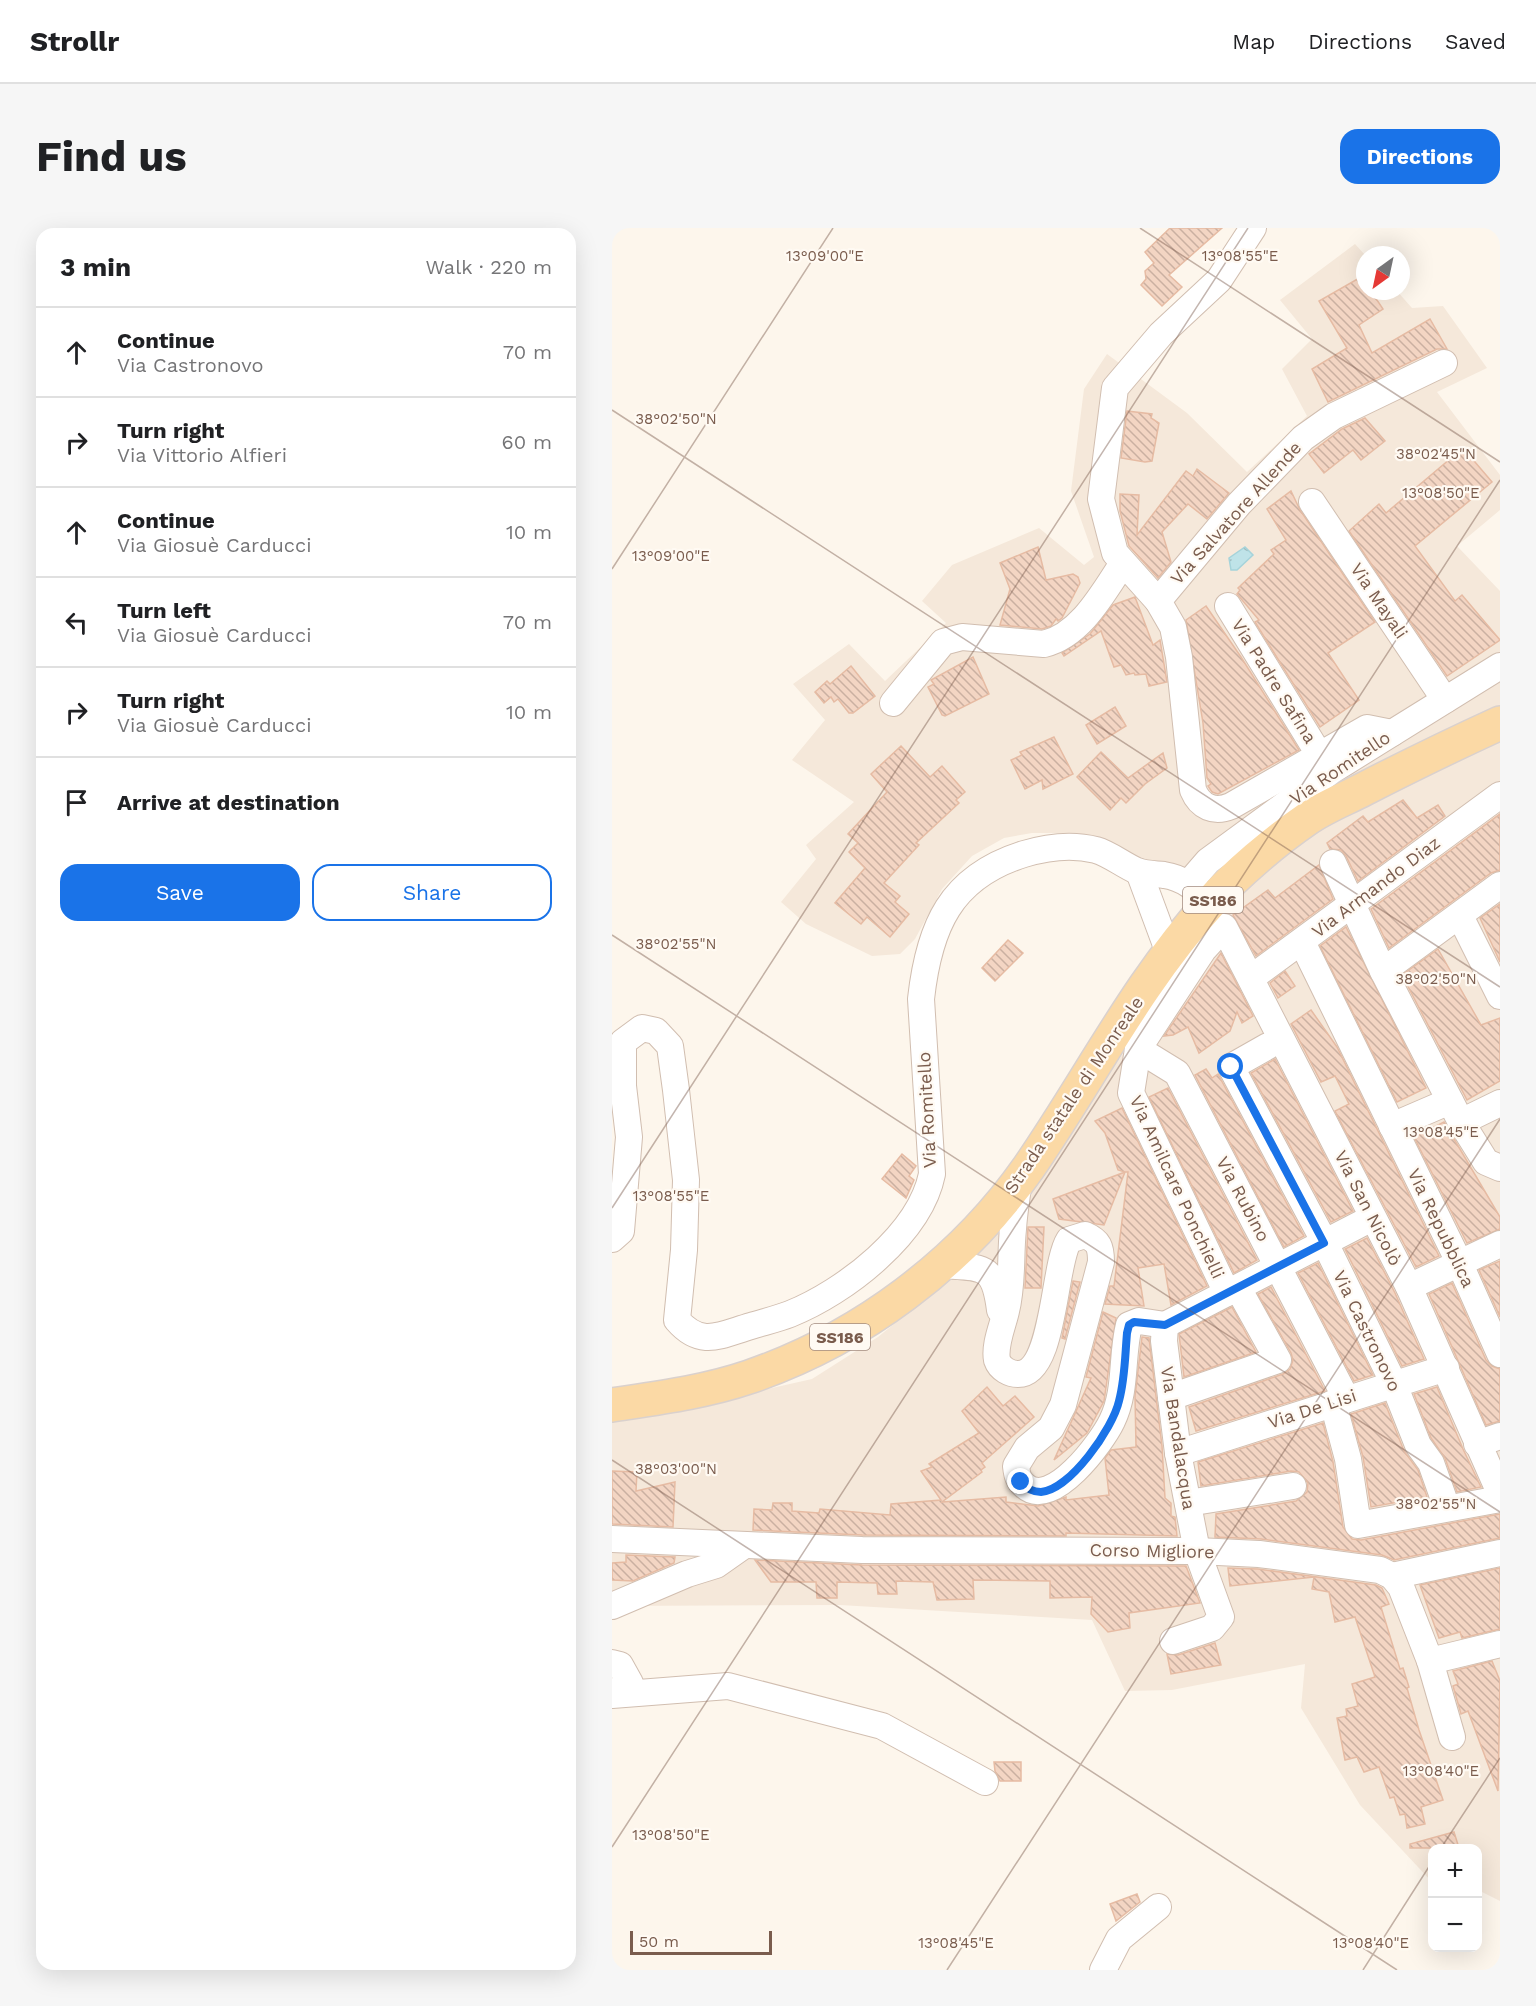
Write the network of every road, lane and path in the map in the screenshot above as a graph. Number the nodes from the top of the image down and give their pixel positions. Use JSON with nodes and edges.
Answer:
{"nodes":[{"id":1,"x":1253,"y":228,"type":"edge"},
{"id":2,"x":1444,"y":363,"type":"dead end"},
{"id":3,"x":1312,"y":502,"type":"dead end"},
{"id":4,"x":1123,"y":563,"type":"junction"},
{"id":5,"x":1158,"y":601,"type":"junction"},
{"id":6,"x":1228,"y":606,"type":"dead end"},
{"id":7,"x":1500,"y":666,"type":"edge"},
{"id":8,"x":1445,"y":700,"type":"junction"},
{"id":9,"x":893,"y":703,"type":"dead end"},
{"id":10,"x":1500,"y":723,"type":"edge"},
{"id":11,"x":1392,"y":734,"type":"junction"},
{"id":12,"x":1320,"y":756,"type":"junction"},
{"id":13,"x":1500,"y":795,"type":"edge"},
{"id":14,"x":1333,"y":863,"type":"dead end"},
{"id":15,"x":1139,"y":872,"type":"junction"},
{"id":16,"x":1500,"y":885,"type":"edge"},
{"id":17,"x":1208,"y":904,"type":"junction"},
{"id":18,"x":1352,"y":904,"type":"junction"},
{"id":19,"x":1460,"y":916,"type":"junction"},
{"id":20,"x":1302,"y":942,"type":"junction"},
{"id":21,"x":1169,"y":953,"type":"junction"},
{"id":22,"x":1383,"y":971,"type":"junction"},
{"id":23,"x":1251,"y":978,"type":"junction"},
{"id":24,"x":1500,"y":996,"type":"edge"},
{"id":25,"x":1268,"y":1046,"type":"dead end"},
{"id":26,"x":1138,"y":1049,"type":"junction"},
{"id":27,"x":1500,"y":1103,"type":"edge"},
{"id":28,"x":1455,"y":1111,"type":"junction"},
{"id":29,"x":1392,"y":1126,"type":"junction"},
{"id":30,"x":1495,"y":1167,"type":"edge"},
{"id":31,"x":1019,"y":1179,"type":"junction"},
{"id":32,"x":1372,"y":1218,"type":"junction"},
{"id":33,"x":612,"y":1239,"type":"edge"},
{"id":34,"x":1324,"y":1243,"type":"junction"},
{"id":35,"x":1500,"y":1244,"type":"edge"},
{"id":36,"x":1459,"y":1262,"type":"junction"},
{"id":37,"x":940,"y":1265,"type":"junction"},
{"id":38,"x":1278,"y":1266,"type":"junction"},
{"id":39,"x":1409,"y":1287,"type":"junction"},
{"id":40,"x":1232,"y":1290,"type":"junction"},
{"id":41,"x":1489,"y":1303,"type":"edge"},
{"id":42,"x":1165,"y":1325,"type":"junction"},
{"id":43,"x":1002,"y":1328,"type":"junction"},
{"id":44,"x":1500,"y":1354,"type":"edge"},
{"id":45,"x":1446,"y":1368,"type":"junction"},
{"id":46,"x":1393,"y":1382,"type":"junction"},
{"id":47,"x":1171,"y":1397,"type":"junction"},
{"id":48,"x":1340,"y":1400,"type":"junction"},
{"id":49,"x":612,"y":1405,"type":"edge"},
{"id":50,"x":1488,"y":1440,"type":"edge"},
{"id":51,"x":1178,"y":1453,"type":"junction"},
{"id":52,"x":1293,"y":1486,"type":"dead end"},
{"id":53,"x":1500,"y":1493,"type":"edge"},
{"id":54,"x":1500,"y":1499,"type":"edge"},
{"id":55,"x":1188,"y":1503,"type":"junction"},
{"id":56,"x":1447,"y":1508,"type":"junction"},
{"id":57,"x":612,"y":1539,"type":"edge"},
{"id":58,"x":743,"y":1546,"type":"junction"},
{"id":59,"x":1197,"y":1551,"type":"junction"},
{"id":60,"x":1500,"y":1553,"type":"edge"},
{"id":61,"x":1392,"y":1576,"type":"junction"},
{"id":62,"x":612,"y":1606,"type":"edge"},
{"id":63,"x":1173,"y":1641,"type":"dead end"},
{"id":64,"x":1498,"y":1650,"type":"edge"},
{"id":65,"x":1430,"y":1661,"type":"junction"},
{"id":66,"x":612,"y":1663,"type":"edge"},
{"id":67,"x":612,"y":1694,"type":"edge"},
{"id":68,"x":1452,"y":1737,"type":"dead end"},
{"id":69,"x":985,"y":1782,"type":"dead end"},
{"id":70,"x":1158,"y":1907,"type":"dead end"},
{"id":71,"x":1103,"y":1970,"type":"edge"}],
"edges":[{"from":1,"to":4,"type":"street"},
{"from":2,"to":5,"type":"street","name":"Via Salvatore Allende"},
{"from":3,"to":8,"type":"street","name":"Via Mayali"},
{"from":4,"to":5,"type":"street"},
{"from":4,"to":9,"type":"street"},
{"from":5,"to":12,"type":"street"},
{"from":6,"to":12,"type":"street","name":"Via Padre Safina"},
{"from":7,"to":8,"type":"street","name":"Via Romitello"},
{"from":8,"to":11,"type":"street","name":"Via Romitello"},
{"from":10,"to":17,"type":"main road","name":"Strada statale di Monreale","number":"SS186"},
{"from":11,"to":12,"type":"street"},
{"from":11,"to":17,"type":"street","name":"Via Romitello"},
{"from":13,"to":18,"type":"street","name":"Via Armando Diaz"},
{"from":14,"to":18,"type":"street"},
{"from":15,"to":17,"type":"street"},
{"from":15,"to":21,"type":"street"},
{"from":15,"to":33,"type":"street","name":"Via Romitello"},
{"from":16,"to":19,"type":"street"},
{"from":17,"to":21,"type":"main road","name":"Strada statale di Monreale","number":"SS186"},
{"from":17,"to":23,"type":"street","name":"Via San Nicolò"},
{"from":17,"to":26,"type":"street","name":"Via Amilcare Ponchielli"},
{"from":18,"to":20,"type":"street","name":"Via Armando Diaz"},
{"from":18,"to":22,"type":"street"},
{"from":19,"to":22,"type":"street"},
{"from":19,"to":24,"type":"street"},
{"from":20,"to":23,"type":"street","name":"Via Armando Diaz"},
{"from":20,"to":29,"type":"street","name":"Via Repubblica"},
{"from":21,"to":31,"type":"main road","name":"Strada statale di Monreale","number":"SS186"},
{"from":22,"to":28,"type":"street"},
{"from":23,"to":32,"type":"street","name":"Via San Nicolò"},
{"from":25,"to":34,"type":"street","name":"Via Castronovo"},
{"from":26,"to":38,"type":"street","name":"Via Rubino"},
{"from":26,"to":40,"type":"street","name":"Via Amilcare Ponchielli"},
{"from":27,"to":28,"type":"street"},
{"from":28,"to":29,"type":"street"},
{"from":28,"to":30,"type":"street"},
{"from":29,"to":36,"type":"street","name":"Via Repubblica"},
{"from":31,"to":37,"type":"main road","name":"Strada statale di Monreale","number":"SS186"},
{"from":31,"to":43,"type":"street"},
{"from":32,"to":34,"type":"street"},
{"from":32,"to":39,"type":"street","name":"Via San Nicolò"},
{"from":34,"to":38,"type":"street"},
{"from":34,"to":46,"type":"street","name":"Via Castronovo"},
{"from":35,"to":36,"type":"street"},
{"from":36,"to":39,"type":"street"},
{"from":36,"to":41,"type":"street","name":"Via Repubblica"},
{"from":37,"to":43,"type":"street"},
{"from":37,"to":49,"type":"main road","name":"Strada statale di Monreale","number":"SS186"},
{"from":38,"to":40,"type":"street"},
{"from":38,"to":48,"type":"street","name":"Via Rubino"},
{"from":39,"to":45,"type":"street","name":"Via San Nicolò"},
{"from":40,"to":42,"type":"street"},
{"from":40,"to":47,"type":"street","name":"Via Amilcare Ponchielli"},
{"from":41,"to":44,"type":"street","name":"Via Repubblica"},
{"from":42,"to":43,"type":"street"},
{"from":42,"to":47,"type":"street","name":"Via Bandalacqua"},
{"from":45,"to":46,"type":"street","name":"Via De Lisi"},
{"from":45,"to":50,"type":"street","name":"Via San Nicolò"},
{"from":46,"to":48,"type":"street","name":"Via De Lisi"},
{"from":46,"to":56,"type":"street","name":"Via Castronovo"},
{"from":47,"to":51,"type":"street","name":"Via Bandalacqua"},
{"from":48,"to":51,"type":"street","name":"Via De Lisi"},
{"from":48,"to":56,"type":"street","name":"Via Rubino"},
{"from":50,"to":53,"type":"street","name":"Via San Nicolò"},
{"from":51,"to":55,"type":"street","name":"Via Bandalacqua"},
{"from":52,"to":55,"type":"street"},
{"from":54,"to":56,"type":"street"},
{"from":55,"to":59,"type":"street","name":"Via Bandalacqua"},
{"from":57,"to":58,"type":"street","name":"Corso Migliore"},
{"from":58,"to":59,"type":"street","name":"Corso Migliore"},
{"from":58,"to":62,"type":"street"},
{"from":59,"to":61,"type":"street","name":"Corso Migliore"},
{"from":59,"to":63,"type":"street","name":"Via Bandalacqua"},
{"from":60,"to":61,"type":"street"},
{"from":61,"to":65,"type":"street"},
{"from":64,"to":65,"type":"street"},
{"from":65,"to":68,"type":"street"},
{"from":66,"to":67,"type":"street"},
{"from":67,"to":69,"type":"street"},
{"from":70,"to":71,"type":"street"}]}
